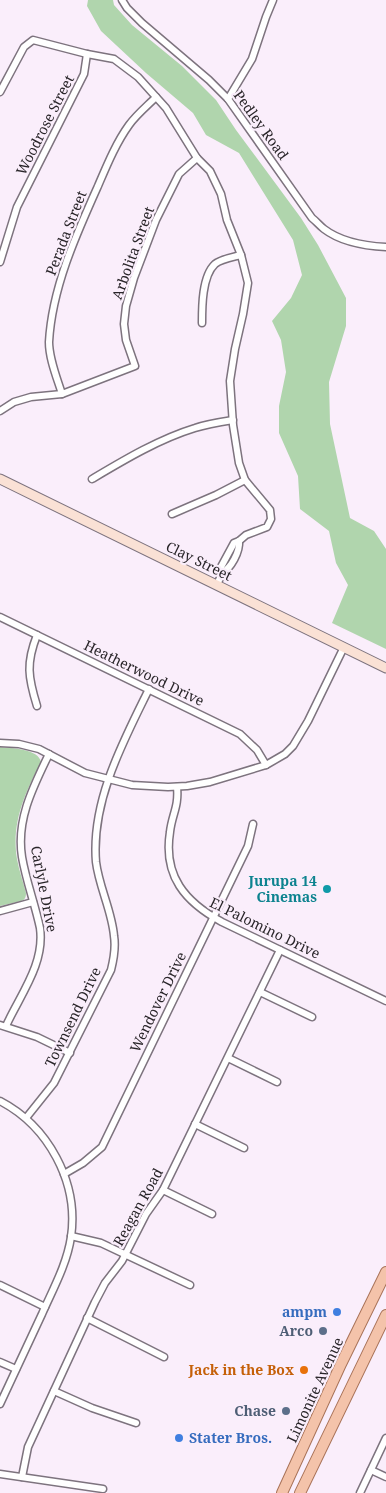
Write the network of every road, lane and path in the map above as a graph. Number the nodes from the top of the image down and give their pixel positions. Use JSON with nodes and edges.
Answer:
{"nodes":[{"id":1,"x":122,"y":0,"type":"edge"},
{"id":2,"x":273,"y":0,"type":"edge"},
{"id":3,"x":87,"y":54,"type":"junction"},
{"id":4,"x":0,"y":92,"type":"edge"},
{"id":5,"x":156,"y":97,"type":"junction"},
{"id":6,"x":228,"y":99,"type":"junction"},
{"id":7,"x":197,"y":158,"type":"junction"},
{"id":8,"x":386,"y":247,"type":"edge"},
{"id":9,"x":241,"y":255,"type":"junction"},
{"id":10,"x":0,"y":262,"type":"edge"},
{"id":11,"x":202,"y":323,"type":"dead end"},
{"id":12,"x":62,"y":394,"type":"junction"},
{"id":13,"x":1,"y":408,"type":"edge"},
{"id":14,"x":233,"y":420,"type":"junction"},
{"id":15,"x":92,"y":479,"type":"dead end"},
{"id":16,"x":0,"y":480,"type":"edge"},
{"id":17,"x":246,"y":480,"type":"junction"},
{"id":18,"x":172,"y":514,"type":"dead end"},
{"id":19,"x":217,"y":585,"type":"junction"},
{"id":20,"x":0,"y":616,"type":"edge"},
{"id":21,"x":37,"y":634,"type":"junction"},
{"id":22,"x":344,"y":647,"type":"junction"},
{"id":23,"x":386,"y":668,"type":"edge"},
{"id":24,"x":149,"y":689,"type":"junction"},
{"id":25,"x":37,"y":706,"type":"dead end"},
{"id":26,"x":0,"y":743,"type":"edge"},
{"id":27,"x":49,"y":754,"type":"junction"},
{"id":28,"x":266,"y":765,"type":"junction"},
{"id":29,"x":109,"y":779,"type":"junction"},
{"id":30,"x":177,"y":787,"type":"junction"},
{"id":31,"x":253,"y":824,"type":"dead end"},
{"id":32,"x":33,"y":902,"type":"junction"},
{"id":33,"x":0,"y":911,"type":"edge"},
{"id":34,"x":213,"y":917,"type":"junction"},
{"id":35,"x":280,"y":950,"type":"junction"},
{"id":36,"x":260,"y":992,"type":"junction"},
{"id":37,"x":386,"y":1001,"type":"edge"},
{"id":38,"x":312,"y":1017,"type":"dead end"},
{"id":39,"x":3,"y":1026,"type":"edge"},
{"id":40,"x":70,"y":1053,"type":"junction"},
{"id":41,"x":228,"y":1058,"type":"junction"},
{"id":42,"x":277,"y":1082,"type":"dead end"},
{"id":43,"x":0,"y":1101,"type":"edge"},
{"id":44,"x":26,"y":1118,"type":"junction"},
{"id":45,"x":195,"y":1124,"type":"junction"},
{"id":46,"x":244,"y":1148,"type":"dead end"},
{"id":47,"x":64,"y":1174,"type":"junction"},
{"id":48,"x":163,"y":1190,"type":"junction"},
{"id":49,"x":212,"y":1214,"type":"dead end"},
{"id":50,"x":71,"y":1236,"type":"junction"},
{"id":51,"x":126,"y":1254,"type":"junction"},
{"id":52,"x":386,"y":1272,"type":"edge"},
{"id":53,"x":0,"y":1285,"type":"edge"},
{"id":54,"x":190,"y":1285,"type":"dead end"},
{"id":55,"x":45,"y":1307,"type":"junction"},
{"id":56,"x":386,"y":1315,"type":"edge"},
{"id":57,"x":87,"y":1318,"type":"junction"},
{"id":58,"x":164,"y":1357,"type":"dead end"},
{"id":59,"x":0,"y":1362,"type":"edge"},
{"id":60,"x":16,"y":1369,"type":"junction"},
{"id":61,"x":54,"y":1391,"type":"junction"},
{"id":62,"x":0,"y":1404,"type":"edge"},
{"id":63,"x":136,"y":1423,"type":"dead end"},
{"id":64,"x":386,"y":1438,"type":"edge"},
{"id":65,"x":371,"y":1470,"type":"junction"},
{"id":66,"x":0,"y":1474,"type":"edge"},
{"id":67,"x":386,"y":1477,"type":"edge"},
{"id":68,"x":22,"y":1478,"type":"junction"},
{"id":69,"x":103,"y":1488,"type":"dead end"},
{"id":70,"x":282,"y":1493,"type":"edge"},
{"id":71,"x":300,"y":1493,"type":"edge"},
{"id":72,"x":360,"y":1493,"type":"edge"}],
"edges":[{"from":1,"to":6,"type":"street","name":"Pedley Road"},
{"from":2,"to":6,"type":"street"},
{"from":3,"to":4,"type":"street"},
{"from":3,"to":5,"type":"street"},
{"from":3,"to":10,"type":"street","name":"Woodrose Street"},
{"from":5,"to":7,"type":"street"},
{"from":5,"to":12,"type":"street","name":"Perada Street"},
{"from":6,"to":8,"type":"street","name":"Pedley Road"},
{"from":7,"to":9,"type":"street"},
{"from":7,"to":12,"type":"street","name":"Arbolita Street"},
{"from":9,"to":11,"type":"street"},
{"from":9,"to":14,"type":"street"},
{"from":12,"to":13,"type":"street"},
{"from":14,"to":15,"type":"street"},
{"from":14,"to":17,"type":"street"},
{"from":16,"to":19,"type":"main road","name":"Clay Street"},
{"from":17,"to":18,"type":"street"},
{"from":17,"to":19,"type":"street"},
{"from":19,"to":22,"type":"main road","name":"Clay Street"},
{"from":20,"to":21,"type":"street","name":"Heatherwood Drive"},
{"from":21,"to":24,"type":"street","name":"Heatherwood Drive"},
{"from":21,"to":25,"type":"street"},
{"from":22,"to":23,"type":"main road","name":"Clay Street"},
{"from":22,"to":28,"type":"street"},
{"from":24,"to":28,"type":"street","name":"Heatherwood Drive"},
{"from":24,"to":29,"type":"street","name":"Townsend Drive"},
{"from":26,"to":27,"type":"street"},
{"from":27,"to":29,"type":"street"},
{"from":27,"to":32,"type":"street","name":"Carlyle Drive"},
{"from":28,"to":30,"type":"street"},
{"from":29,"to":30,"type":"street"},
{"from":29,"to":40,"type":"street","name":"Townsend Drive"},
{"from":30,"to":34,"type":"street","name":"El Palomino Drive"},
{"from":31,"to":34,"type":"street","name":"Wendover Drive"},
{"from":32,"to":33,"type":"street"},
{"from":32,"to":39,"type":"street","name":"Carlyle Drive"},
{"from":34,"to":35,"type":"street","name":"El Palomino Drive"},
{"from":34,"to":47,"type":"street","name":"Wendover Drive"},
{"from":35,"to":36,"type":"street","name":"Reagan Road"},
{"from":35,"to":37,"type":"street","name":"El Palomino Drive"},
{"from":36,"to":38,"type":"street"},
{"from":36,"to":41,"type":"street","name":"Reagan Road"},
{"from":39,"to":40,"type":"street"},
{"from":40,"to":44,"type":"street","name":"Townsend Drive"},
{"from":41,"to":42,"type":"street"},
{"from":41,"to":45,"type":"street","name":"Reagan Road"},
{"from":43,"to":44,"type":"street"},
{"from":44,"to":47,"type":"street"},
{"from":45,"to":46,"type":"street"},
{"from":45,"to":48,"type":"street","name":"Reagan Road"},
{"from":47,"to":50,"type":"street"},
{"from":48,"to":49,"type":"street"},
{"from":48,"to":51,"type":"street","name":"Reagan Road"},
{"from":50,"to":51,"type":"street"},
{"from":50,"to":55,"type":"street"},
{"from":51,"to":54,"type":"street"},
{"from":51,"to":57,"type":"street","name":"Reagan Road"},
{"from":52,"to":70,"type":"main road","name":"Limonite Avenue"},
{"from":53,"to":55,"type":"street"},
{"from":55,"to":60,"type":"street"},
{"from":56,"to":71,"type":"main road"},
{"from":57,"to":58,"type":"street"},
{"from":57,"to":61,"type":"street","name":"Reagan Road"},
{"from":59,"to":60,"type":"street"},
{"from":60,"to":62,"type":"street"},
{"from":61,"to":63,"type":"street"},
{"from":61,"to":68,"type":"street","name":"Reagan Road"},
{"from":64,"to":65,"type":"street"},
{"from":65,"to":67,"type":"street"},
{"from":65,"to":72,"type":"street"},
{"from":66,"to":68,"type":"street"},
{"from":68,"to":69,"type":"street"}]}
